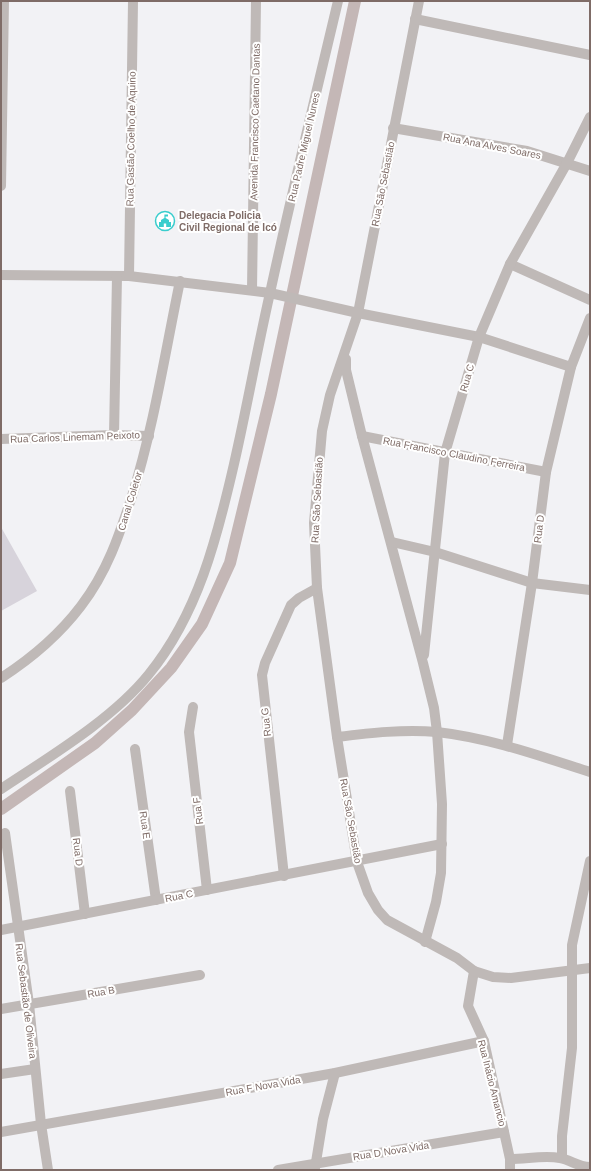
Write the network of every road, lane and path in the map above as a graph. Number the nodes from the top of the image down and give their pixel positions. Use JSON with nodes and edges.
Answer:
{"nodes":[{"id":1,"x":4,"y":1,"type":"edge"},
{"id":2,"x":133,"y":1,"type":"edge"},
{"id":3,"x":256,"y":1,"type":"edge"},
{"id":4,"x":338,"y":1,"type":"edge"},
{"id":5,"x":419,"y":1,"type":"edge"},
{"id":6,"x":415,"y":19,"type":"junction"},
{"id":7,"x":590,"y":55,"type":"edge"},
{"id":8,"x":590,"y":117,"type":"edge"},
{"id":9,"x":393,"y":128,"type":"junction"},
{"id":10,"x":567,"y":163,"type":"junction"},
{"id":11,"x":590,"y":171,"type":"edge"},
{"id":12,"x":1,"y":186,"type":"edge"},
{"id":13,"x":510,"y":264,"type":"junction"},
{"id":14,"x":1,"y":275,"type":"edge"},
{"id":15,"x":117,"y":276,"type":"junction"},
{"id":16,"x":129,"y":276,"type":"junction"},
{"id":17,"x":180,"y":281,"type":"junction"},
{"id":18,"x":252,"y":290,"type":"junction"},
{"id":19,"x":270,"y":293,"type":"junction"},
{"id":20,"x":590,"y":300,"type":"edge"},
{"id":21,"x":358,"y":313,"type":"junction"},
{"id":22,"x":590,"y":318,"type":"edge"},
{"id":23,"x":479,"y":337,"type":"junction"},
{"id":24,"x":346,"y":350,"type":"junction"},
{"id":25,"x":571,"y":367,"type":"junction"},
{"id":26,"x":114,"y":435,"type":"junction"},
{"id":27,"x":149,"y":436,"type":"junction"},
{"id":28,"x":362,"y":436,"type":"junction"},
{"id":29,"x":1,"y":439,"type":"edge"},
{"id":30,"x":445,"y":453,"type":"junction"},
{"id":31,"x":546,"y":472,"type":"junction"},
{"id":32,"x":392,"y":542,"type":"junction"},
{"id":33,"x":435,"y":552,"type":"junction"},
{"id":34,"x":532,"y":583,"type":"junction"},
{"id":35,"x":317,"y":588,"type":"junction"},
{"id":36,"x":590,"y":590,"type":"edge"},
{"id":37,"x":423,"y":663,"type":"junction"},
{"id":38,"x":1,"y":678,"type":"edge"},
{"id":39,"x":194,"y":707,"type":"dead end"},
{"id":40,"x":437,"y":732,"type":"junction"},
{"id":41,"x":337,"y":737,"type":"junction"},
{"id":42,"x":507,"y":745,"type":"junction"},
{"id":43,"x":135,"y":749,"type":"dead end"},
{"id":44,"x":590,"y":772,"type":"edge"},
{"id":45,"x":1,"y":789,"type":"edge"},
{"id":46,"x":70,"y":790,"type":"dead end"},
{"id":47,"x":5,"y":833,"type":"dead end"},
{"id":48,"x":442,"y":844,"type":"junction"},
{"id":49,"x":590,"y":861,"type":"edge"},
{"id":50,"x":357,"y":862,"type":"junction"},
{"id":51,"x":284,"y":876,"type":"junction"},
{"id":52,"x":208,"y":890,"type":"junction"},
{"id":53,"x":156,"y":900,"type":"junction"},
{"id":54,"x":86,"y":914,"type":"junction"},
{"id":55,"x":16,"y":927,"type":"junction"},
{"id":56,"x":1,"y":930,"type":"edge"},
{"id":57,"x":425,"y":942,"type":"junction"},
{"id":58,"x":590,"y":968,"type":"edge"},
{"id":59,"x":474,"y":971,"type":"junction"},
{"id":60,"x":572,"y":971,"type":"junction"},
{"id":61,"x":200,"y":975,"type":"dead end"},
{"id":62,"x":29,"y":1004,"type":"junction"},
{"id":63,"x":1,"y":1009,"type":"edge"},
{"id":64,"x":484,"y":1041,"type":"junction"},
{"id":65,"x":35,"y":1069,"type":"junction"},
{"id":66,"x":335,"y":1073,"type":"junction"},
{"id":67,"x":1,"y":1074,"type":"edge"},
{"id":68,"x":41,"y":1124,"type":"junction"},
{"id":69,"x":1,"y":1132,"type":"edge"},
{"id":70,"x":504,"y":1132,"type":"junction"},
{"id":71,"x":562,"y":1158,"type":"junction"},
{"id":72,"x":510,"y":1159,"type":"junction"},
{"id":73,"x":315,"y":1167,"type":"edge"},
{"id":74,"x":587,"y":1168,"type":"edge"},
{"id":75,"x":48,"y":1170,"type":"edge"},
{"id":76,"x":278,"y":1170,"type":"edge"},
{"id":77,"x":510,"y":1170,"type":"edge"}],
"edges":[{"from":1,"to":12,"type":"street"},
{"from":2,"to":16,"type":"street","name":"Rua Gastão Coelho de Aquino"},
{"from":3,"to":18,"type":"street","name":"Avenida Francisco Caetano Dantas"},
{"from":4,"to":19,"type":"street","name":"Rua Padre Miguel Nunes"},
{"from":5,"to":6,"type":"street","name":"Rua São Sebastião"},
{"from":6,"to":7,"type":"street"},
{"from":6,"to":9,"type":"street","name":"Rua São Sebastião"},
{"from":8,"to":10,"type":"street","name":"Rua C"},
{"from":9,"to":10,"type":"street","name":"Rua Ana Alves Soares"},
{"from":9,"to":21,"type":"street","name":"Rua São Sebastião"},
{"from":10,"to":11,"type":"street","name":"Rua Ana Alves Soares"},
{"from":10,"to":13,"type":"street","name":"Rua C"},
{"from":13,"to":20,"type":"street"},
{"from":13,"to":23,"type":"street","name":"Rua C"},
{"from":14,"to":15,"type":"street"},
{"from":15,"to":16,"type":"street"},
{"from":15,"to":26,"type":"street"},
{"from":16,"to":17,"type":"street"},
{"from":17,"to":18,"type":"street"},
{"from":17,"to":27,"type":"street","name":"Canal Coletor"},
{"from":18,"to":19,"type":"street"},
{"from":19,"to":21,"type":"street"},
{"from":19,"to":45,"type":"street","name":"Rua Padre Miguel Nunes"},
{"from":21,"to":23,"type":"street"},
{"from":21,"to":24,"type":"street","name":"Rua São Sebastião"},
{"from":22,"to":25,"type":"street","name":"Rua D"},
{"from":23,"to":25,"type":"street"},
{"from":23,"to":30,"type":"street","name":"Rua C"},
{"from":24,"to":28,"type":"street"},
{"from":24,"to":35,"type":"street","name":"Rua São Sebastião"},
{"from":25,"to":31,"type":"street","name":"Rua D"},
{"from":26,"to":27,"type":"street","name":"Rua Carlos Linemam Peixoto"},
{"from":26,"to":29,"type":"street","name":"Rua Carlos Linemam Peixoto"},
{"from":27,"to":38,"type":"street","name":"Canal Coletor"},
{"from":28,"to":30,"type":"street","name":"Rua Francisco Claudino Ferreira"},
{"from":28,"to":32,"type":"street"},
{"from":30,"to":31,"type":"street","name":"Rua Francisco Claudino Ferreira"},
{"from":30,"to":33,"type":"street","name":"Rua C"},
{"from":31,"to":34,"type":"street","name":"Rua D"},
{"from":32,"to":33,"type":"street"},
{"from":32,"to":37,"type":"street"},
{"from":33,"to":34,"type":"street"},
{"from":33,"to":37,"type":"street","name":"Rua C"},
{"from":34,"to":36,"type":"street"},
{"from":34,"to":42,"type":"street","name":"Rua D"},
{"from":35,"to":41,"type":"street","name":"Rua São Sebastião"},
{"from":35,"to":51,"type":"street","name":"Rua G"},
{"from":37,"to":40,"type":"street"},
{"from":39,"to":52,"type":"street","name":"Rua F"},
{"from":40,"to":41,"type":"street"},
{"from":40,"to":42,"type":"street"},
{"from":40,"to":48,"type":"street"},
{"from":41,"to":50,"type":"street","name":"Rua São Sebastião"},
{"from":42,"to":44,"type":"street"},
{"from":43,"to":53,"type":"street","name":"Rua E"},
{"from":46,"to":54,"type":"street","name":"Rua D"},
{"from":47,"to":55,"type":"street","name":"Rua Sebastião de Oliveira"},
{"from":48,"to":50,"type":"street","name":"Rua C"},
{"from":48,"to":57,"type":"street"},
{"from":49,"to":60,"type":"street"},
{"from":50,"to":51,"type":"street","name":"Rua C"},
{"from":50,"to":57,"type":"street","name":"Rua São Sebastião"},
{"from":51,"to":52,"type":"street","name":"Rua C"},
{"from":52,"to":53,"type":"street","name":"Rua C"},
{"from":53,"to":54,"type":"street","name":"Rua C"},
{"from":54,"to":55,"type":"street","name":"Rua C"},
{"from":55,"to":56,"type":"street","name":"Rua C"},
{"from":55,"to":62,"type":"street","name":"Rua Sebastião de Oliveira"},
{"from":57,"to":59,"type":"street","name":"Rua São Sebastião"},
{"from":58,"to":60,"type":"street"},
{"from":59,"to":60,"type":"street"},
{"from":59,"to":64,"type":"street","name":"Rua Inácio Amancio"},
{"from":60,"to":71,"type":"street"},
{"from":61,"to":62,"type":"street","name":"Rua B"},
{"from":62,"to":63,"type":"street","name":"Rua B"},
{"from":62,"to":65,"type":"street","name":"Rua Sebastião de Oliveira"},
{"from":64,"to":66,"type":"street","name":"Rua F Nova Vida"},
{"from":64,"to":70,"type":"street","name":"Rua Inácio Amancio"},
{"from":65,"to":67,"type":"street"},
{"from":65,"to":68,"type":"street","name":"Rua Sebastião de Oliveira"},
{"from":66,"to":68,"type":"street","name":"Rua F Nova Vida"},
{"from":66,"to":73,"type":"street"},
{"from":68,"to":69,"type":"street","name":"Rua F Nova Vida"},
{"from":68,"to":75,"type":"street","name":"Rua Sebastião de Oliveira"},
{"from":70,"to":72,"type":"street","name":"Rua Inácio Amancio"},
{"from":70,"to":73,"type":"street","name":"Rua D Nova Vida"},
{"from":71,"to":72,"type":"street"},
{"from":71,"to":74,"type":"street"},
{"from":72,"to":77,"type":"street","name":"Rua Inácio Amancio"},
{"from":73,"to":76,"type":"street","name":"Rua D Nova Vida"}]}
